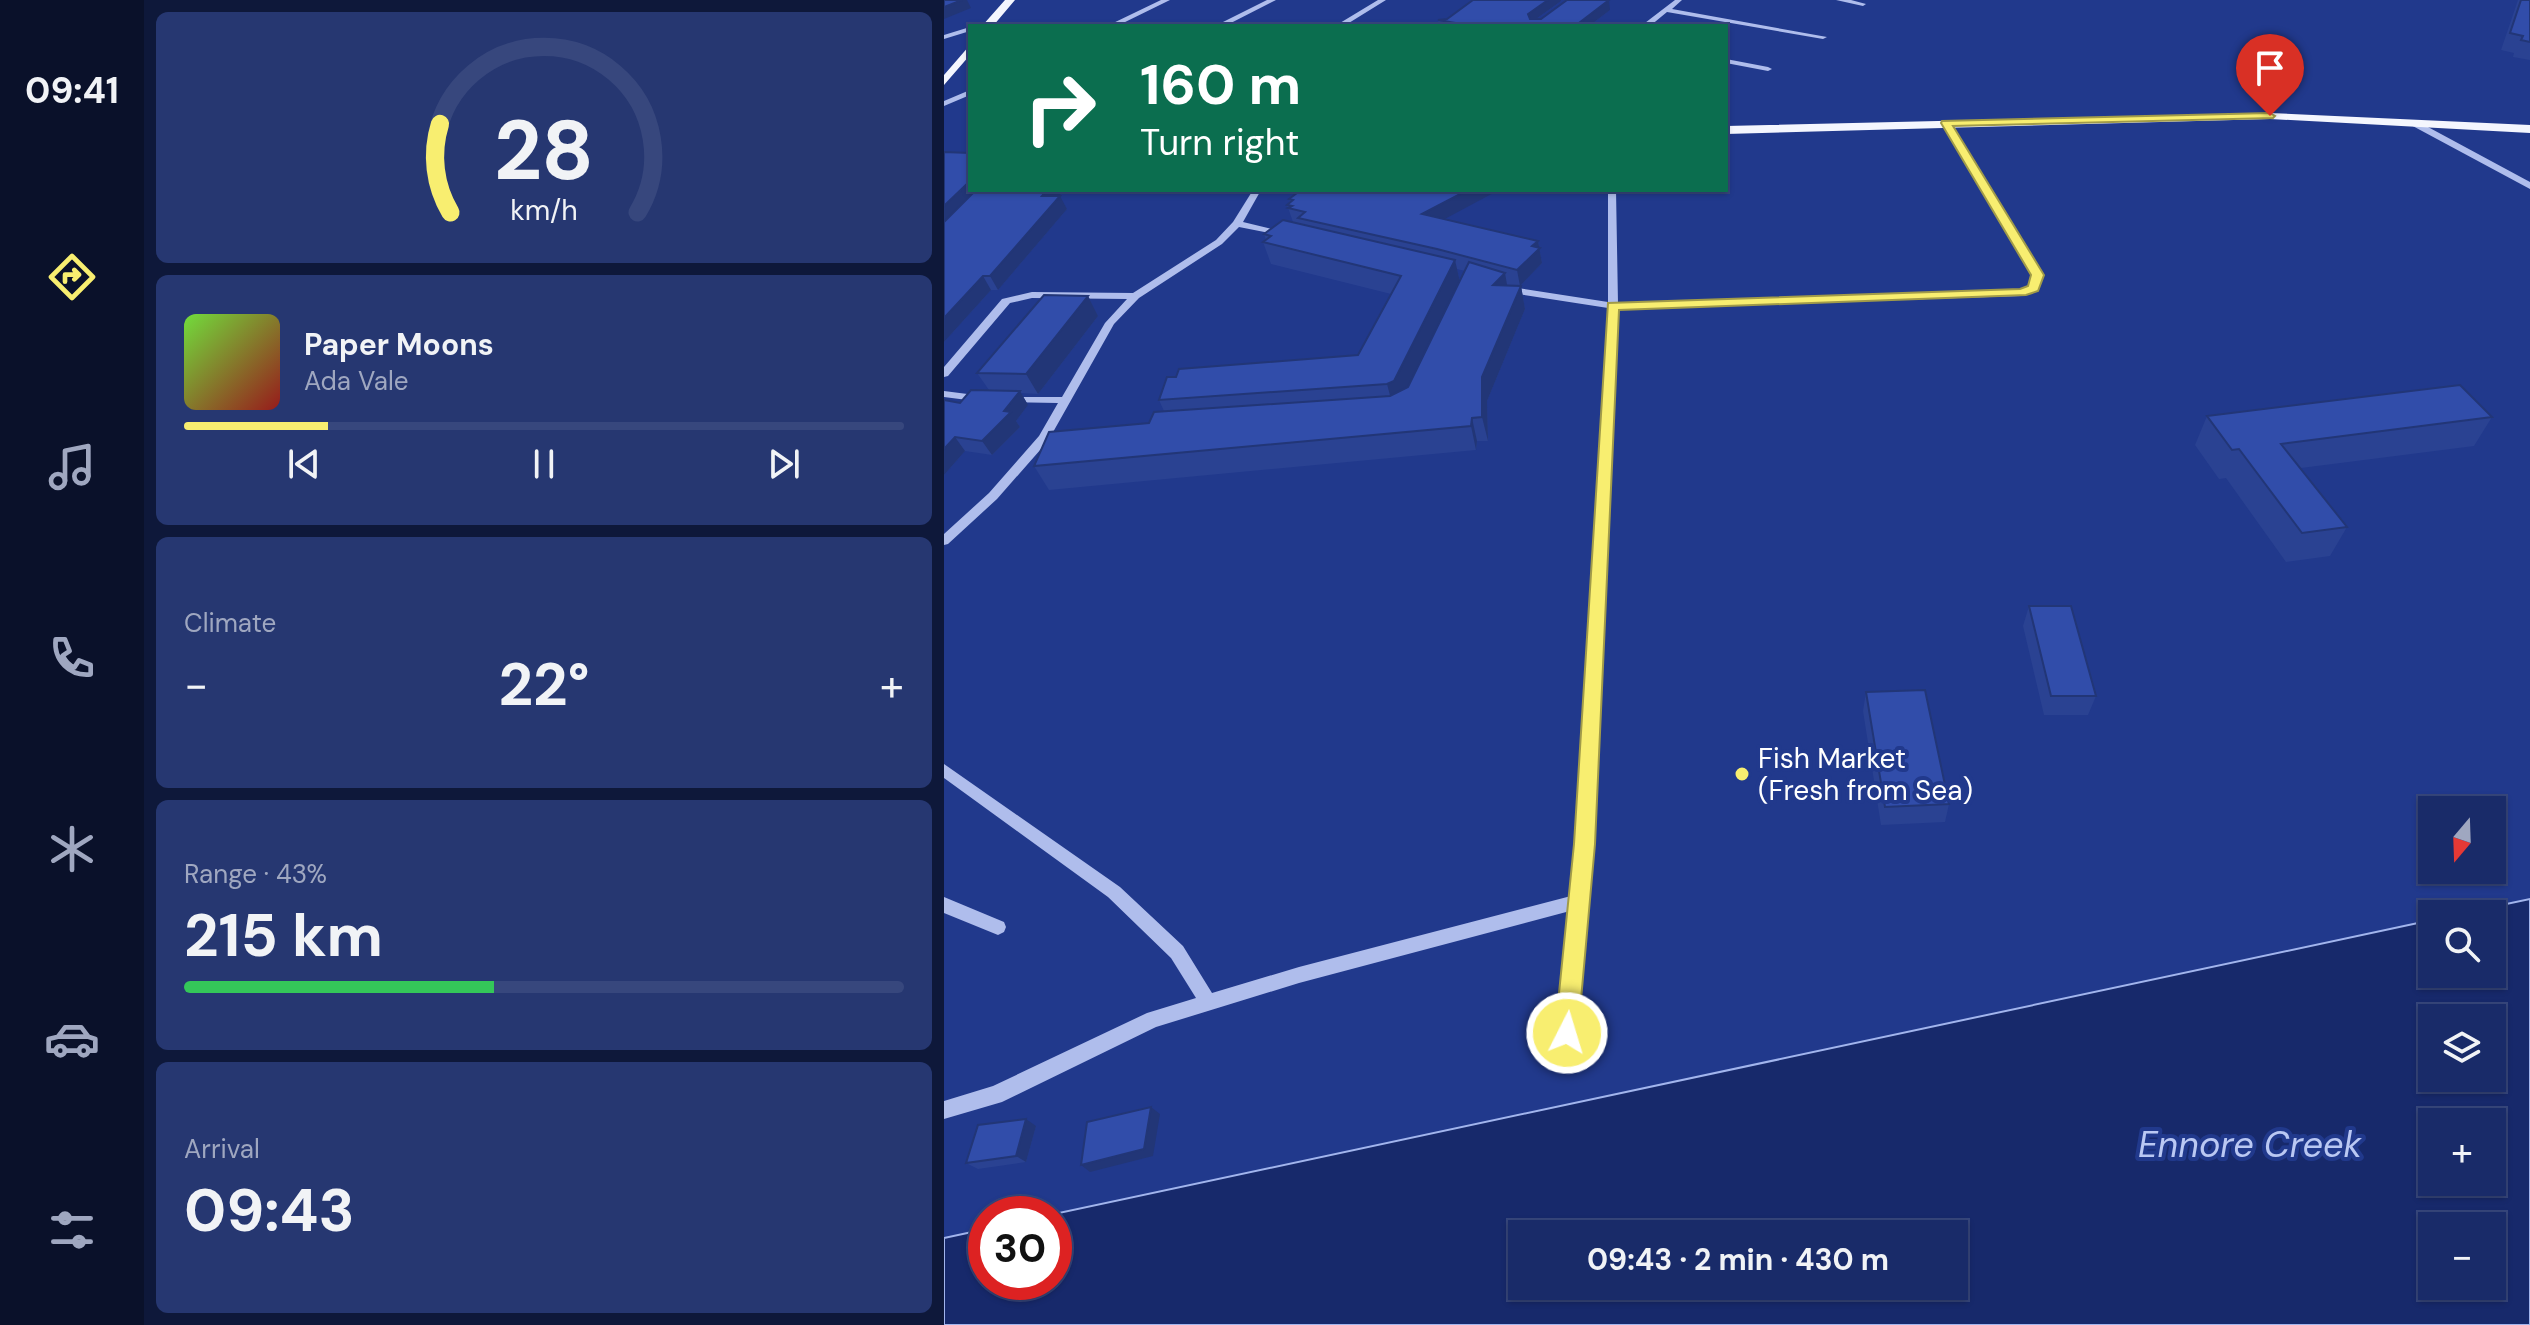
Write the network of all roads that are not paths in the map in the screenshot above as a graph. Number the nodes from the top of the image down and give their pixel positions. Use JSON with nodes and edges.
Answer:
{"nodes":[{"id":1,"x":1010,"y":0,"type":"edge"},
{"id":2,"x":1167,"y":0,"type":"edge"},
{"id":3,"x":1273,"y":0,"type":"edge"},
{"id":4,"x":1383,"y":0,"type":"edge"},
{"id":5,"x":1679,"y":0,"type":"edge"},
{"id":6,"x":1839,"y":0,"type":"edge"},
{"id":7,"x":1863,"y":4,"type":"dead end"},
{"id":8,"x":1665,"y":10,"type":"junction"},
{"id":9,"x":988,"y":24,"type":"edge"},
{"id":10,"x":1115,"y":24,"type":"edge"},
{"id":11,"x":1223,"y":24,"type":"edge"},
{"id":12,"x":1342,"y":24,"type":"edge"},
{"id":13,"x":1648,"y":24,"type":"edge"},
{"id":14,"x":968,"y":30,"type":"edge"},
{"id":15,"x":944,"y":37,"type":"edge"},
{"id":16,"x":1823,"y":37,"type":"dead end"},
{"id":17,"x":968,"y":51,"type":"edge"},
{"id":18,"x":1728,"y":61,"type":"edge"},
{"id":19,"x":1768,"y":69,"type":"dead end"},
{"id":20,"x":944,"y":82,"type":"edge"},
{"id":21,"x":968,"y":93,"type":"edge"},
{"id":22,"x":944,"y":104,"type":"edge"},
{"id":23,"x":2412,"y":122,"type":"junction"},
{"id":24,"x":1946,"y":123,"type":"junction"},
{"id":25,"x":2530,"y":129,"type":"edge"},
{"id":26,"x":1728,"y":130,"type":"edge"},
{"id":27,"x":2530,"y":186,"type":"edge"},
{"id":28,"x":1256,"y":192,"type":"edge"},
{"id":29,"x":1612,"y":192,"type":"edge"},
{"id":30,"x":1237,"y":224,"type":"junction"},
{"id":31,"x":1299,"y":238,"type":"edge"},
{"id":32,"x":1498,"y":287,"type":"edge"},
{"id":33,"x":1135,"y":296,"type":"junction"},
{"id":34,"x":1613,"y":306,"type":"junction"},
{"id":35,"x":944,"y":374,"type":"edge"},
{"id":36,"x":944,"y":394,"type":"edge"},
{"id":37,"x":1063,"y":400,"type":"junction"},
{"id":38,"x":1059,"y":436,"type":"edge"},
{"id":39,"x":1044,"y":438,"type":"junction"},
{"id":40,"x":944,"y":541,"type":"edge"},
{"id":41,"x":944,"y":770,"type":"edge"},
{"id":42,"x":1579,"y":901,"type":"junction"},
{"id":43,"x":944,"y":905,"type":"edge"},
{"id":44,"x":998,"y":927,"type":"dead end"},
{"id":45,"x":1209,"y":1003,"type":"junction"},
{"id":46,"x":1567,"y":1033,"type":"dead end"},
{"id":47,"x":944,"y":1110,"type":"edge"}],
"edges":[{"from":1,"to":9,"type":"main road"},
{"from":2,"to":10,"type":"street"},
{"from":3,"to":11,"type":"street"},
{"from":4,"to":12,"type":"street"},
{"from":5,"to":8,"type":"street"},
{"from":6,"to":7,"type":"street"},
{"from":8,"to":13,"type":"street"},
{"from":8,"to":16,"type":"street"},
{"from":14,"to":15,"type":"street"},
{"from":17,"to":20,"type":"main road"},
{"from":18,"to":19,"type":"street"},
{"from":21,"to":22,"type":"street"},
{"from":23,"to":24,"type":"main road"},
{"from":23,"to":25,"type":"main road"},
{"from":23,"to":27,"type":"street"},
{"from":24,"to":26,"type":"main road"},
{"from":24,"to":34,"type":"street"},
{"from":28,"to":30,"type":"street"},
{"from":29,"to":34,"type":"street"},
{"from":30,"to":31,"type":"street"},
{"from":30,"to":33,"type":"street"},
{"from":32,"to":34,"type":"street"},
{"from":33,"to":35,"type":"street"},
{"from":33,"to":37,"type":"street"},
{"from":34,"to":42,"type":"street"},
{"from":36,"to":37,"type":"street"},
{"from":37,"to":39,"type":"street"},
{"from":38,"to":39,"type":"street"},
{"from":39,"to":40,"type":"street"},
{"from":41,"to":45,"type":"street"},
{"from":42,"to":45,"type":"street"},
{"from":42,"to":46,"type":"street"},
{"from":43,"to":44,"type":"street"},
{"from":45,"to":47,"type":"street"}]}
